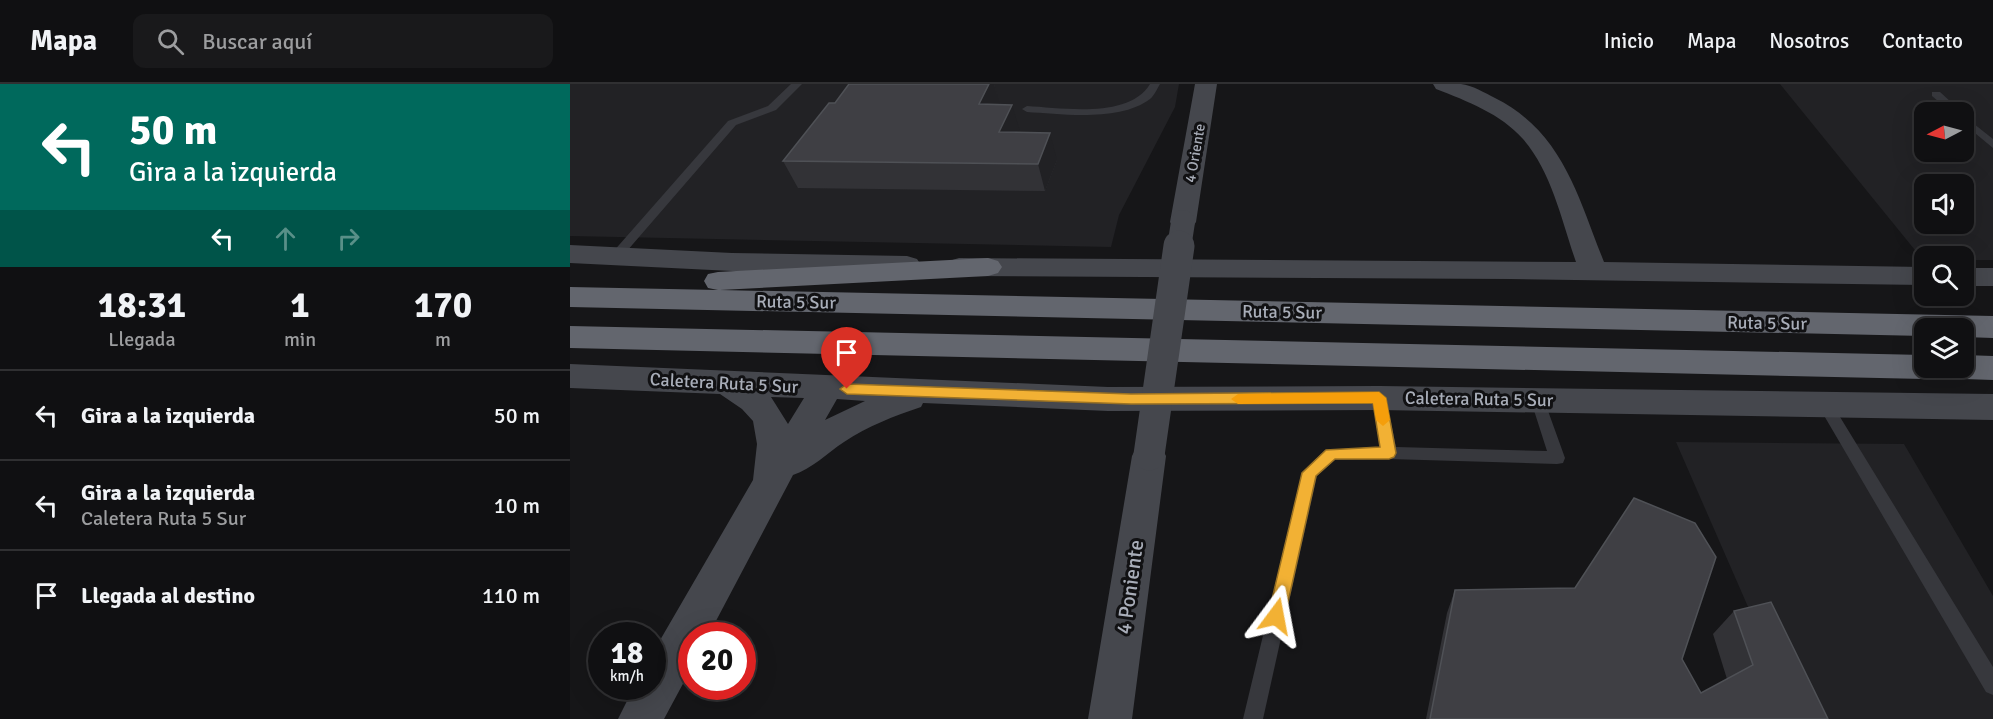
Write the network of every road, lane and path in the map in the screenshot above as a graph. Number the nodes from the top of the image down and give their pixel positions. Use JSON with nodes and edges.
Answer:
{"nodes":[{"id":1,"x":797,"y":84,"type":"edge"},
{"id":2,"x":1155,"y":84,"type":"edge"},
{"id":3,"x":1206,"y":84,"type":"edge"},
{"id":4,"x":1444,"y":84,"type":"edge"},
{"id":5,"x":1936,"y":94,"type":"dead end"},
{"id":6,"x":1945,"y":102,"type":"edge"},
{"id":7,"x":1027,"y":110,"type":"dead end"},
{"id":8,"x":1974,"y":127,"type":"edge"},
{"id":9,"x":1993,"y":145,"type":"edge"},
{"id":10,"x":1571,"y":215,"type":"junction"},
{"id":11,"x":570,"y":254,"type":"edge"},
{"id":12,"x":616,"y":256,"type":"junction"},
{"id":13,"x":988,"y":267,"type":"junction"},
{"id":14,"x":1510,"y":270,"type":"junction"},
{"id":15,"x":1593,"y":271,"type":"junction"},
{"id":16,"x":1665,"y":273,"type":"junction"},
{"id":17,"x":1914,"y":276,"type":"edge"},
{"id":18,"x":1974,"y":277,"type":"edge"},
{"id":19,"x":1993,"y":277,"type":"edge"},
{"id":20,"x":570,"y":295,"type":"edge"},
{"id":21,"x":1993,"y":327,"type":"edge"},
{"id":22,"x":570,"y":337,"type":"edge"},
{"id":23,"x":1914,"y":366,"type":"edge"},
{"id":24,"x":1974,"y":367,"type":"edge"},
{"id":25,"x":1993,"y":368,"type":"edge"},
{"id":26,"x":570,"y":376,"type":"edge"},
{"id":27,"x":723,"y":381,"type":"junction"},
{"id":28,"x":827,"y":388,"type":"junction"},
{"id":29,"x":926,"y":393,"type":"junction"},
{"id":30,"x":1379,"y":398,"type":"junction"},
{"id":31,"x":1538,"y":400,"type":"junction"},
{"id":32,"x":1824,"y":403,"type":"junction"},
{"id":33,"x":1993,"y":406,"type":"edge"},
{"id":34,"x":1389,"y":453,"type":"junction"},
{"id":35,"x":1149,"y":456,"type":"joint"},
{"id":36,"x":768,"y":486,"type":"junction"},
{"id":37,"x":1993,"y":685,"type":"edge"},
{"id":38,"x":640,"y":719,"type":"edge"},
{"id":39,"x":1110,"y":719,"type":"edge"},
{"id":40,"x":1254,"y":719,"type":"edge"}],
"edges":[{"from":1,"to":12,"type":"lane"},
{"from":2,"to":7,"type":"lane"},
{"from":3,"to":35,"type":"main road","name":"4 Oriente","bridge":true},
{"from":4,"to":10,"type":"main road"},
{"from":5,"to":6,"type":"lane"},
{"from":8,"to":9,"type":"lane"},
{"from":10,"to":14,"type":"main road"},
{"from":10,"to":15,"type":"main road"},
{"from":10,"to":16,"type":"main road"},
{"from":11,"to":12,"type":"main road"},
{"from":12,"to":13,"type":"main road"},
{"from":13,"to":14,"type":"main road"},
{"from":13,"to":20,"type":"highway"},
{"from":14,"to":15,"type":"main road"},
{"from":15,"to":16,"type":"main road"},
{"from":16,"to":17,"type":"main road"},
{"from":18,"to":19,"type":"main road"},
{"from":20,"to":21,"type":"highway","name":"Ruta 5 Sur"},
{"from":22,"to":23,"type":"highway"},
{"from":24,"to":25,"type":"highway"},
{"from":26,"to":27,"type":"main road","name":"Caletera Ruta 5 Sur"},
{"from":27,"to":28,"type":"main road","name":"Caletera Ruta 5 Sur"},
{"from":27,"to":36,"type":"main road"},
{"from":28,"to":29,"type":"main road","name":"Caletera Ruta 5 Sur"},
{"from":28,"to":36,"type":"main road"},
{"from":29,"to":30,"type":"main road","name":"Caletera Ruta 5 Sur"},
{"from":29,"to":36,"type":"main road"},
{"from":30,"to":31,"type":"main road","name":"Caletera Ruta 5 Sur"},
{"from":30,"to":34,"type":"lane"},
{"from":31,"to":32,"type":"main road","name":"Caletera Ruta 5 Sur"},
{"from":31,"to":34,"type":"lane"},
{"from":32,"to":33,"type":"main road","name":"Caletera Ruta 5 Sur"},
{"from":32,"to":37,"type":"lane"},
{"from":34,"to":40,"type":"lane"},
{"from":35,"to":39,"type":"main road","name":"4 Poniente"},
{"from":36,"to":38,"type":"main road"}]}
